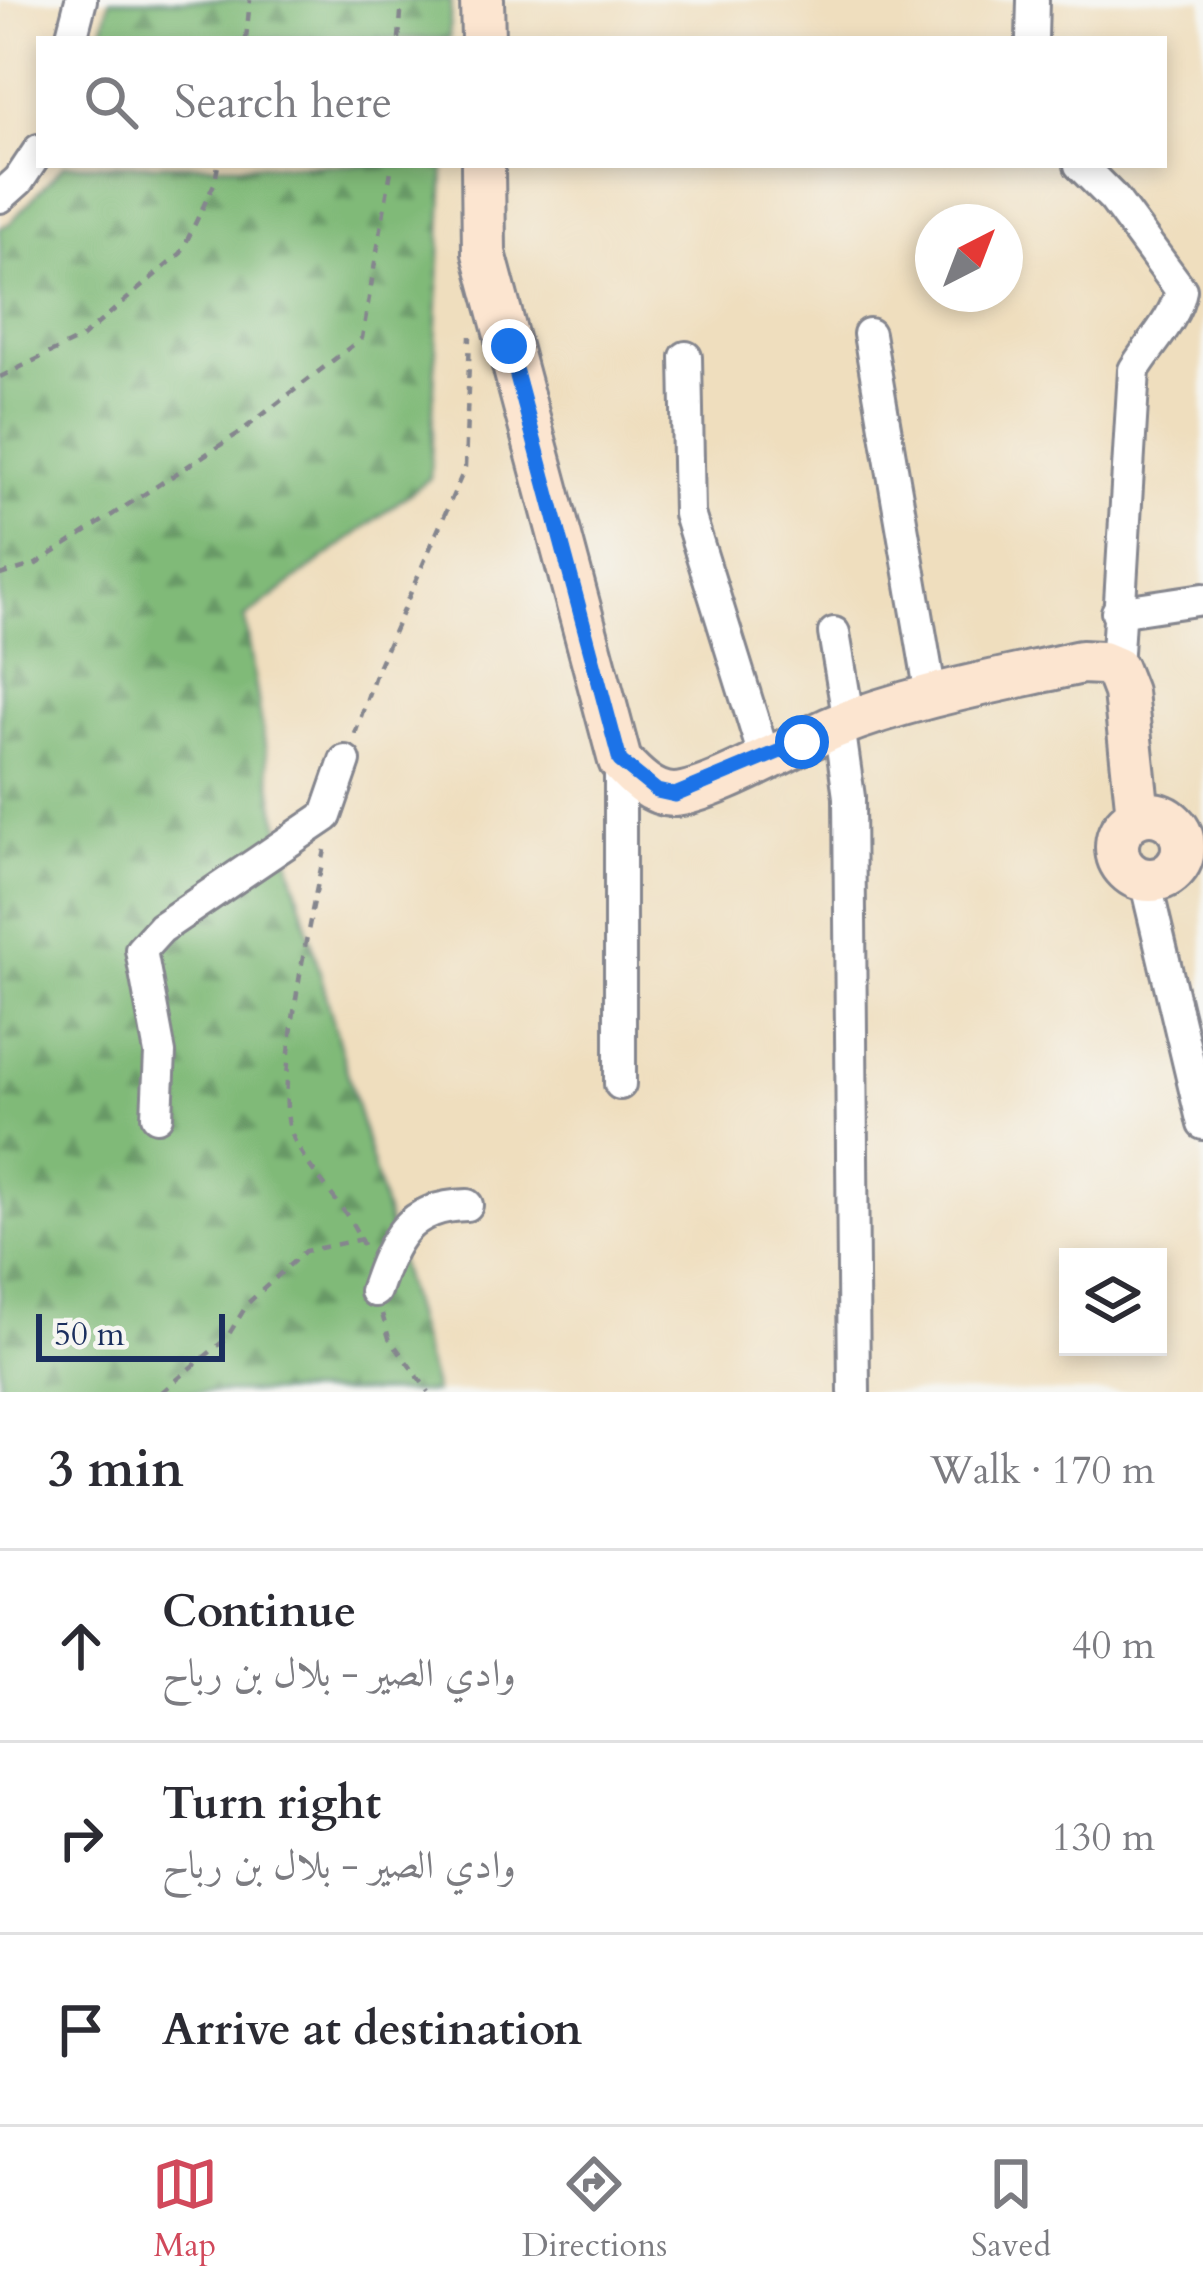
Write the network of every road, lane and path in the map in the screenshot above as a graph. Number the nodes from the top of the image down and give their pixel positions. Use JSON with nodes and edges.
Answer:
{"nodes":[{"id":1,"x":81,"y":0,"type":"edge"},
{"id":2,"x":250,"y":0,"type":"edge"},
{"id":3,"x":402,"y":0,"type":"edge"},
{"id":4,"x":482,"y":0,"type":"edge"},
{"id":5,"x":1033,"y":0,"type":"edge"},
{"id":6,"x":72,"y":36,"type":"edge"},
{"id":7,"x":247,"y":36,"type":"edge"},
{"id":8,"x":399,"y":36,"type":"edge"},
{"id":9,"x":483,"y":36,"type":"edge"},
{"id":10,"x":1032,"y":36,"type":"edge"},
{"id":11,"x":36,"y":154,"type":"edge"},
{"id":12,"x":217,"y":168,"type":"edge"},
{"id":13,"x":391,"y":168,"type":"edge"},
{"id":14,"x":484,"y":168,"type":"edge"},
{"id":15,"x":1083,"y":168,"type":"edge"},
{"id":16,"x":0,"y":197,"type":"edge"},
{"id":17,"x":473,"y":320,"type":"dead end"},
{"id":18,"x":869,"y":334,"type":"dead end"},
{"id":19,"x":686,"y":357,"type":"dead end"},
{"id":20,"x":0,"y":377,"type":"edge"},
{"id":21,"x":0,"y":575,"type":"edge"},
{"id":22,"x":1203,"y":599,"type":"edge"},
{"id":23,"x":1118,"y":612,"type":"junction"},
{"id":24,"x":834,"y":633,"type":"dead end"},
{"id":25,"x":1116,"y":669,"type":"junction"},
{"id":26,"x":931,"y":695,"type":"junction"},
{"id":27,"x":844,"y":724,"type":"junction"},
{"id":28,"x":765,"y":759,"type":"junction"},
{"id":29,"x":345,"y":761,"type":"joint"},
{"id":30,"x":620,"y":761,"type":"junction"},
{"id":31,"x":1138,"y":815,"type":"junction"},
{"id":32,"x":326,"y":846,"type":"dead end"},
{"id":33,"x":1182,"y":856,"type":"edge"},
{"id":34,"x":620,"y":1084,"type":"dead end"},
{"id":35,"x":157,"y":1116,"type":"dead end"},
{"id":36,"x":1203,"y":1124,"type":"edge"},
{"id":37,"x":467,"y":1205,"type":"dead end"},
{"id":38,"x":362,"y":1239,"type":"junction"},
{"id":39,"x":375,"y":1292,"type":"junction"},
{"id":40,"x":162,"y":1392,"type":"edge"},
{"id":41,"x":429,"y":1392,"type":"edge"},
{"id":42,"x":854,"y":1392,"type":"edge"}],
"edges":[{"from":1,"to":6,"type":"street"},
{"from":2,"to":7,"type":"path"},
{"from":3,"to":8,"type":"path"},
{"from":4,"to":9,"type":"street"},
{"from":5,"to":10,"type":"street"},
{"from":11,"to":16,"type":"street"},
{"from":12,"to":20,"type":"path"},
{"from":13,"to":21,"type":"path"},
{"from":14,"to":30,"type":"street"},
{"from":15,"to":23,"type":"street"},
{"from":17,"to":29,"type":"path"},
{"from":18,"to":26,"type":"street"},
{"from":19,"to":28,"type":"street"},
{"from":22,"to":23,"type":"street"},
{"from":23,"to":25,"type":"street"},
{"from":24,"to":27,"type":"street"},
{"from":25,"to":26,"type":"street"},
{"from":25,"to":31,"type":"street"},
{"from":26,"to":27,"type":"street"},
{"from":27,"to":28,"type":"street"},
{"from":27,"to":42,"type":"street"},
{"from":28,"to":30,"type":"street"},
{"from":29,"to":35,"type":"street"},
{"from":30,"to":34,"type":"street"},
{"from":31,"to":33,"type":"street"},
{"from":31,"to":33,"type":"street"},
{"from":32,"to":38,"type":"path"},
{"from":33,"to":36,"type":"street"},
{"from":37,"to":39,"type":"street"},
{"from":38,"to":39,"type":"path"},
{"from":38,"to":40,"type":"path"},
{"from":39,"to":41,"type":"path"}]}
